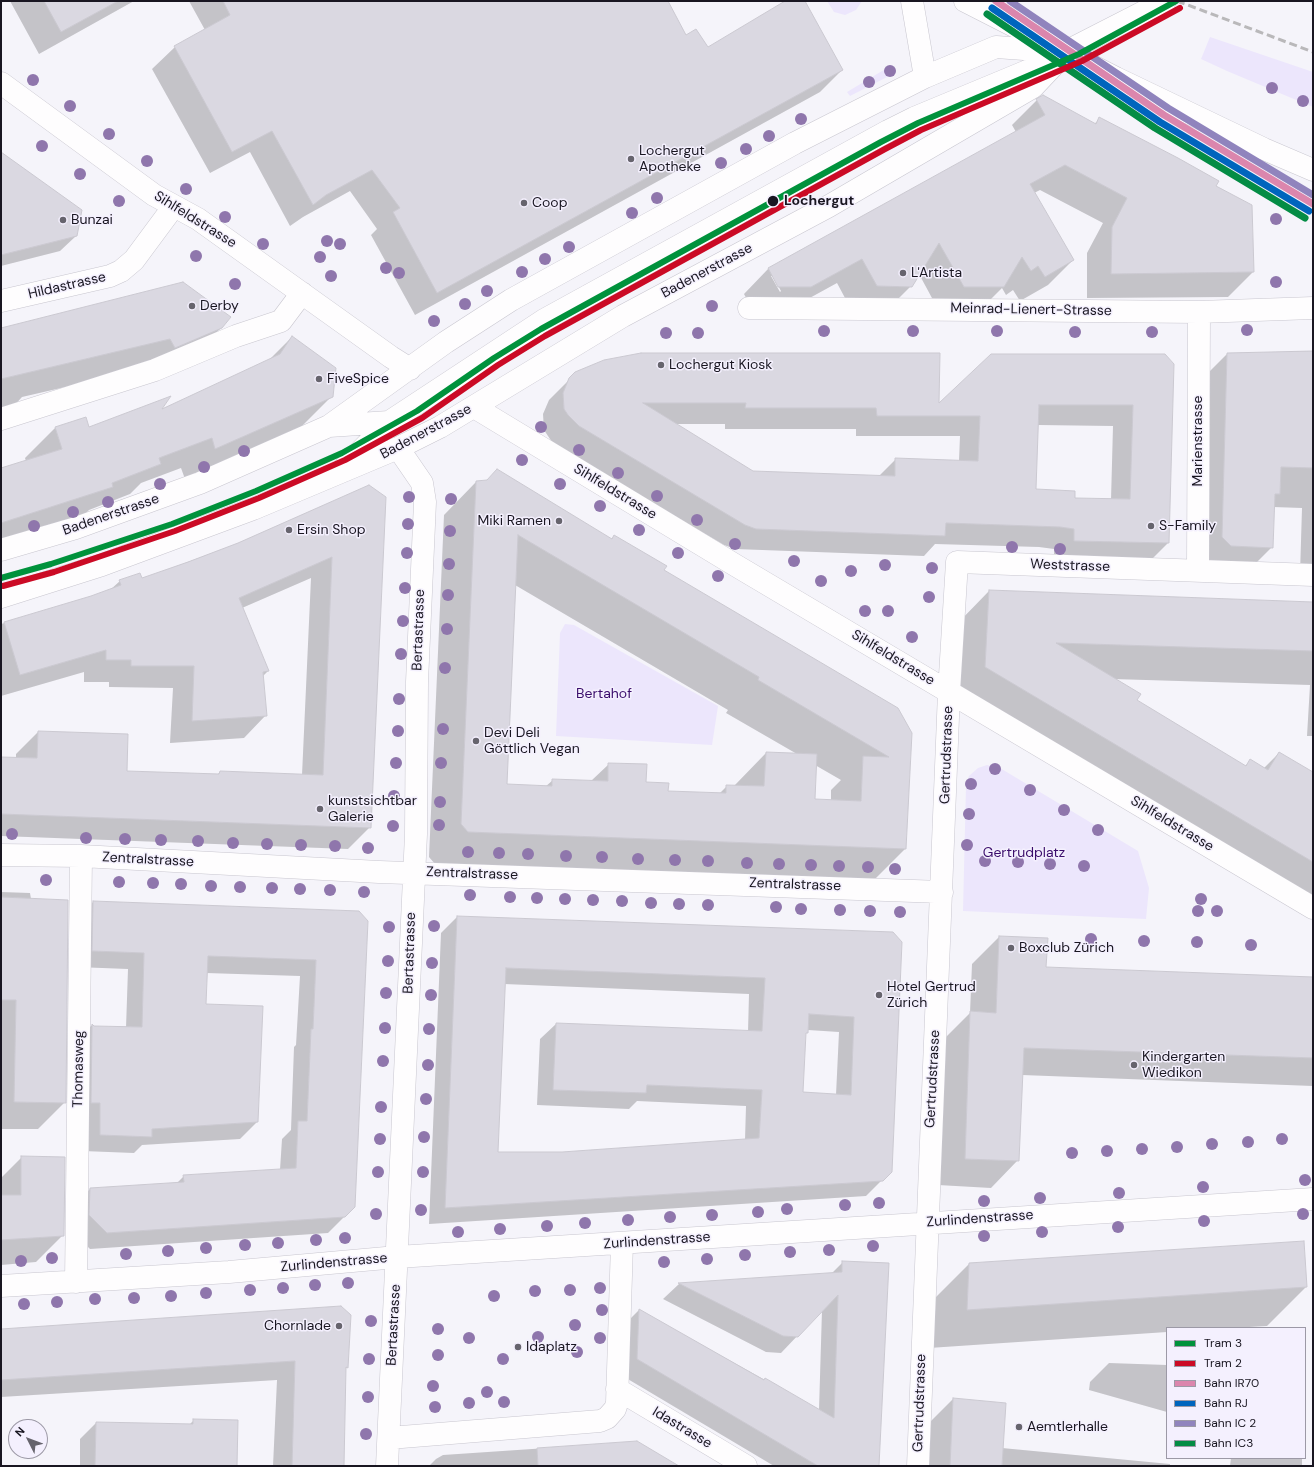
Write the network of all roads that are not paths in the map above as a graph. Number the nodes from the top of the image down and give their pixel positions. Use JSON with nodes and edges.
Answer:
{"nodes":[{"id":1,"x":912,"y":1,"type":"edge"},
{"id":2,"x":965,"y":1,"type":"edge"},
{"id":3,"x":1158,"y":5,"type":"edge"},
{"id":4,"x":1066,"y":52,"type":"junction"},
{"id":5,"x":924,"y":76,"type":"junction"},
{"id":6,"x":1,"y":83,"type":"edge"},
{"id":7,"x":1313,"y":170,"type":"edge"},
{"id":8,"x":174,"y":206,"type":"junction"},
{"id":9,"x":302,"y":293,"type":"junction"},
{"id":10,"x":1,"y":301,"type":"edge"},
{"id":11,"x":749,"y":308,"type":"dead end"},
{"id":12,"x":1313,"y":308,"type":"edge"},
{"id":13,"x":1199,"y":312,"type":"junction"},
{"id":14,"x":410,"y":369,"type":"junction"},
{"id":15,"x":474,"y":407,"type":"junction"},
{"id":16,"x":1,"y":419,"type":"edge"},
{"id":17,"x":389,"y":422,"type":"junction"},
{"id":18,"x":329,"y":426,"type":"junction"},
{"id":19,"x":398,"y":448,"type":"junction"},
{"id":20,"x":338,"y":474,"type":"junction"},
{"id":21,"x":1,"y":550,"type":"edge"},
{"id":22,"x":1198,"y":570,"type":"junction"},
{"id":23,"x":1313,"y":575,"type":"edge"},
{"id":24,"x":1,"y":597,"type":"edge"},
{"id":25,"x":949,"y":692,"type":"junction"},
{"id":26,"x":1,"y":855,"type":"edge"},
{"id":27,"x":81,"y":856,"type":"junction"},
{"id":28,"x":414,"y":872,"type":"junction"},
{"id":29,"x":942,"y":892,"type":"junction"},
{"id":30,"x":1313,"y":908,"type":"edge"},
{"id":31,"x":1313,"y":1198,"type":"edge"},
{"id":32,"x":927,"y":1223,"type":"junction"},
{"id":33,"x":622,"y":1243,"type":"junction"},
{"id":34,"x":397,"y":1257,"type":"junction"},
{"id":35,"x":76,"y":1282,"type":"junction"},
{"id":36,"x":1,"y":1286,"type":"edge"},
{"id":37,"x":617,"y":1389,"type":"junction"},
{"id":38,"x":389,"y":1438,"type":"junction"},
{"id":39,"x":387,"y":1466,"type":"edge"},
{"id":40,"x":746,"y":1466,"type":"edge"},
{"id":41,"x":918,"y":1466,"type":"edge"}],
"edges":[{"from":1,"to":5,"type":"street"},
{"from":2,"to":4,"type":"street"},
{"from":3,"to":4,"type":"street","name":"Badenerstrasse"},
{"from":4,"to":5,"type":"street","name":"Badenerstrasse"},
{"from":4,"to":7,"type":"street"},
{"from":4,"to":15,"type":"street","name":"Badenerstrasse"},
{"from":4,"to":17,"type":"street","name":"Badenerstrasse"},
{"from":5,"to":14,"type":"street","name":"Badenerstrasse"},
{"from":6,"to":8,"type":"street","name":"Sihlfeldstrasse"},
{"from":8,"to":9,"type":"street","name":"Sihlfeldstrasse"},
{"from":8,"to":10,"type":"street","name":"Hildastrasse"},
{"from":9,"to":14,"type":"street","name":"Sihlfeldstrasse"},
{"from":9,"to":16,"type":"street"},
{"from":11,"to":13,"type":"street","name":"Meinrad-Lienert-Strasse"},
{"from":12,"to":13,"type":"street","name":"Meinrad-Lienert-Strasse"},
{"from":13,"to":22,"type":"street","name":"Marienstrasse"},
{"from":14,"to":18,"type":"street","name":"Badenerstrasse"},
{"from":15,"to":19,"type":"street","name":"Badenerstrasse"},
{"from":15,"to":25,"type":"street","name":"Sihlfeldstrasse"},
{"from":17,"to":18,"type":"street","name":"Badenerstrasse"},
{"from":17,"to":20,"type":"street","name":"Badenerstrasse"},
{"from":18,"to":21,"type":"street","name":"Badenerstrasse"},
{"from":19,"to":20,"type":"street","name":"Badenerstrasse"},
{"from":19,"to":28,"type":"street","name":"Bertastrasse"},
{"from":20,"to":24,"type":"street","name":"Badenerstrasse"},
{"from":22,"to":23,"type":"street","name":"Weststrasse"},
{"from":22,"to":25,"type":"street","name":"Weststrasse"},
{"from":25,"to":29,"type":"street","name":"Gertrudstrasse"},
{"from":25,"to":30,"type":"street","name":"Sihlfeldstrasse"},
{"from":26,"to":27,"type":"street","name":"Zentralstrasse"},
{"from":27,"to":28,"type":"street","name":"Zentralstrasse"},
{"from":27,"to":35,"type":"street","name":"Thomasweg"},
{"from":28,"to":29,"type":"street","name":"Zentralstrasse"},
{"from":28,"to":34,"type":"street","name":"Bertastrasse"},
{"from":29,"to":32,"type":"street","name":"Gertrudstrasse"},
{"from":31,"to":32,"type":"street","name":"Zurlindenstrasse"},
{"from":32,"to":33,"type":"street","name":"Zurlindenstrasse"},
{"from":32,"to":41,"type":"street","name":"Gertrudstrasse"},
{"from":33,"to":34,"type":"street","name":"Zurlindenstrasse"},
{"from":33,"to":37,"type":"street"},
{"from":34,"to":35,"type":"street","name":"Zurlindenstrasse"},
{"from":34,"to":38,"type":"street","name":"Bertastrasse"},
{"from":35,"to":36,"type":"street","name":"Zurlindenstrasse"},
{"from":37,"to":38,"type":"street"},
{"from":37,"to":40,"type":"street","name":"Idastrasse"},
{"from":38,"to":39,"type":"street","name":"Bertastrasse"}]}
